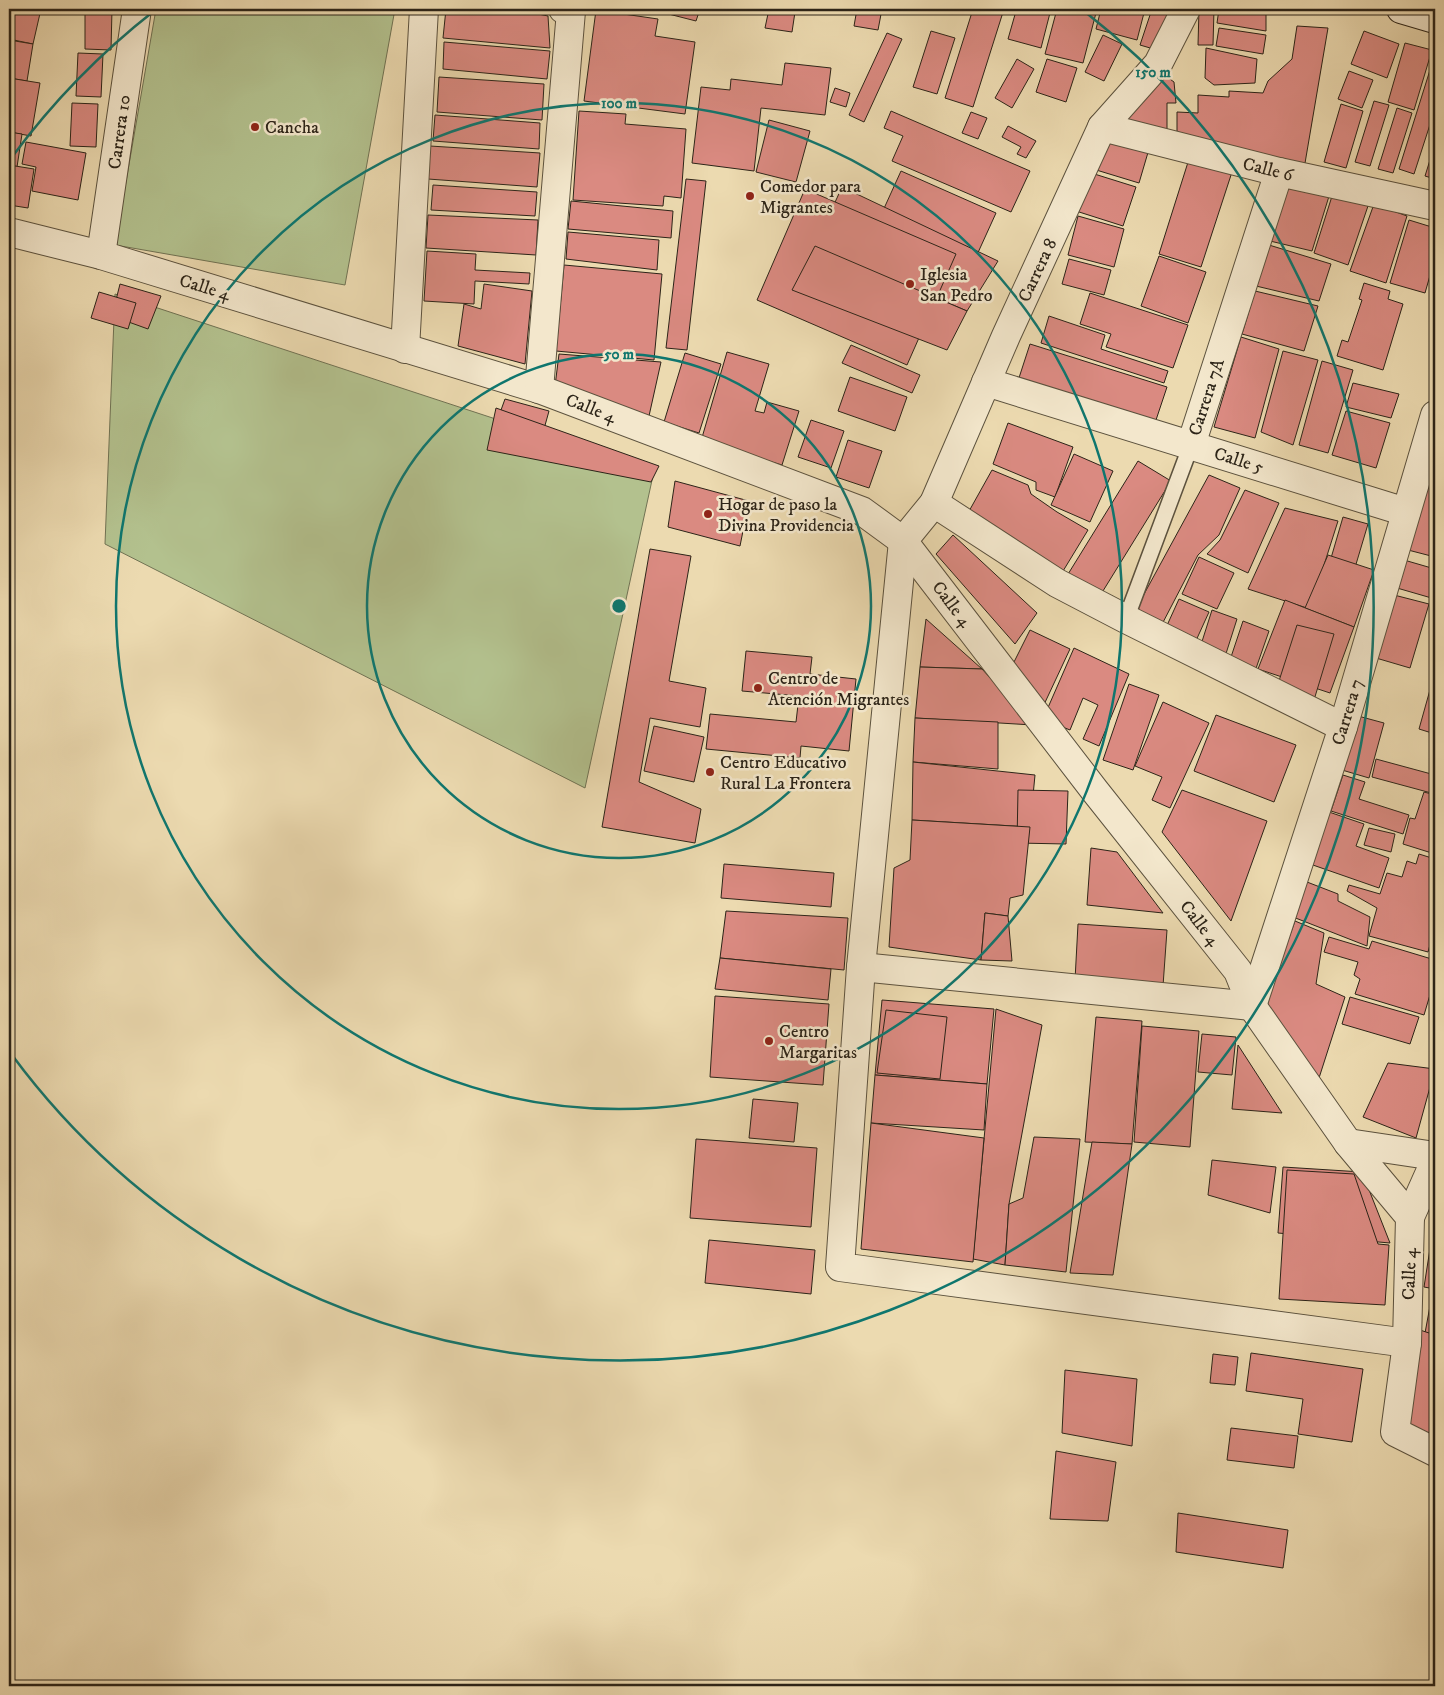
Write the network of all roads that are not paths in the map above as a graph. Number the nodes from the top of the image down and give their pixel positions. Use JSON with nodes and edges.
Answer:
{"nodes":[{"id":1,"x":137,"y":9,"type":"edge"},
{"id":2,"x":424,"y":9,"type":"edge"},
{"id":3,"x":563,"y":9,"type":"edge"},
{"id":4,"x":1186,"y":9,"type":"edge"},
{"id":5,"x":1401,"y":9,"type":"edge"},
{"id":6,"x":1435,"y":19,"type":"edge"},
{"id":7,"x":1102,"y":127,"type":"junction"},
{"id":8,"x":1279,"y":172,"type":"junction"},
{"id":9,"x":1435,"y":206,"type":"edge"},
{"id":10,"x":9,"y":232,"type":"edge"},
{"id":11,"x":101,"y":255,"type":"junction"},
{"id":12,"x":406,"y":349,"type":"junction"},
{"id":13,"x":986,"y":382,"type":"junction"},
{"id":14,"x":539,"y":389,"type":"junction"},
{"id":15,"x":1435,"y":415,"type":"edge"},
{"id":16,"x":1190,"y":445,"type":"junction"},
{"id":17,"x":934,"y":503,"type":"junction"},
{"id":18,"x":1406,"y":512,"type":"junction"},
{"id":19,"x":903,"y":541,"type":"junction"},
{"id":20,"x":1126,"y":619,"type":"junction"},
{"id":21,"x":1343,"y":727,"type":"junction"},
{"id":22,"x":861,"y":967,"type":"junction"},
{"id":23,"x":1252,"y":1006,"type":"junction"},
{"id":24,"x":1348,"y":1143,"type":"junction"},
{"id":25,"x":1435,"y":1156,"type":"edge"},
{"id":26,"x":1435,"y":1161,"type":"edge"},
{"id":27,"x":1410,"y":1217,"type":"junction"},
{"id":28,"x":1406,"y":1343,"type":"junction"},
{"id":29,"x":1435,"y":1452,"type":"edge"}],
"edges":[{"from":1,"to":11,"type":"street","name":"Carrera 10"},
{"from":2,"to":12,"type":"street"},
{"from":3,"to":14,"type":"street"},
{"from":4,"to":7,"type":"street","name":"Carrera 8"},
{"from":5,"to":6,"type":"street"},
{"from":7,"to":8,"type":"street","name":"Calle 6"},
{"from":7,"to":13,"type":"street","name":"Carrera 8"},
{"from":8,"to":9,"type":"street","name":"Calle 6"},
{"from":8,"to":16,"type":"street","name":"Carrera 7A"},
{"from":10,"to":11,"type":"street","name":"Calle 4"},
{"from":11,"to":12,"type":"street","name":"Calle 4"},
{"from":12,"to":14,"type":"street","name":"Calle 4"},
{"from":13,"to":16,"type":"street","name":"Calle 5"},
{"from":13,"to":17,"type":"street","name":"Carrera 8"},
{"from":14,"to":19,"type":"street","name":"Calle 4"},
{"from":15,"to":18,"type":"street","name":"Carrera 7"},
{"from":16,"to":18,"type":"street","name":"Calle 5"},
{"from":16,"to":20,"type":"lane","name":"Carrera 7A"},
{"from":17,"to":19,"type":"street","name":"Carrera 8"},
{"from":17,"to":20,"type":"street"},
{"from":18,"to":21,"type":"street","name":"Carrera 7"},
{"from":19,"to":22,"type":"street"},
{"from":19,"to":23,"type":"street","name":"Calle 4"},
{"from":20,"to":21,"type":"street"},
{"from":21,"to":23,"type":"street","name":"Carrera 7"},
{"from":22,"to":23,"type":"street"},
{"from":22,"to":28,"type":"street"},
{"from":23,"to":24,"type":"street","name":"Calle 4"},
{"from":24,"to":25,"type":"street"},
{"from":24,"to":27,"type":"street","name":"Calle 4"},
{"from":26,"to":27,"type":"street"},
{"from":27,"to":28,"type":"street","name":"Calle 4"},
{"from":28,"to":29,"type":"street","name":"Calle 4"}]}
